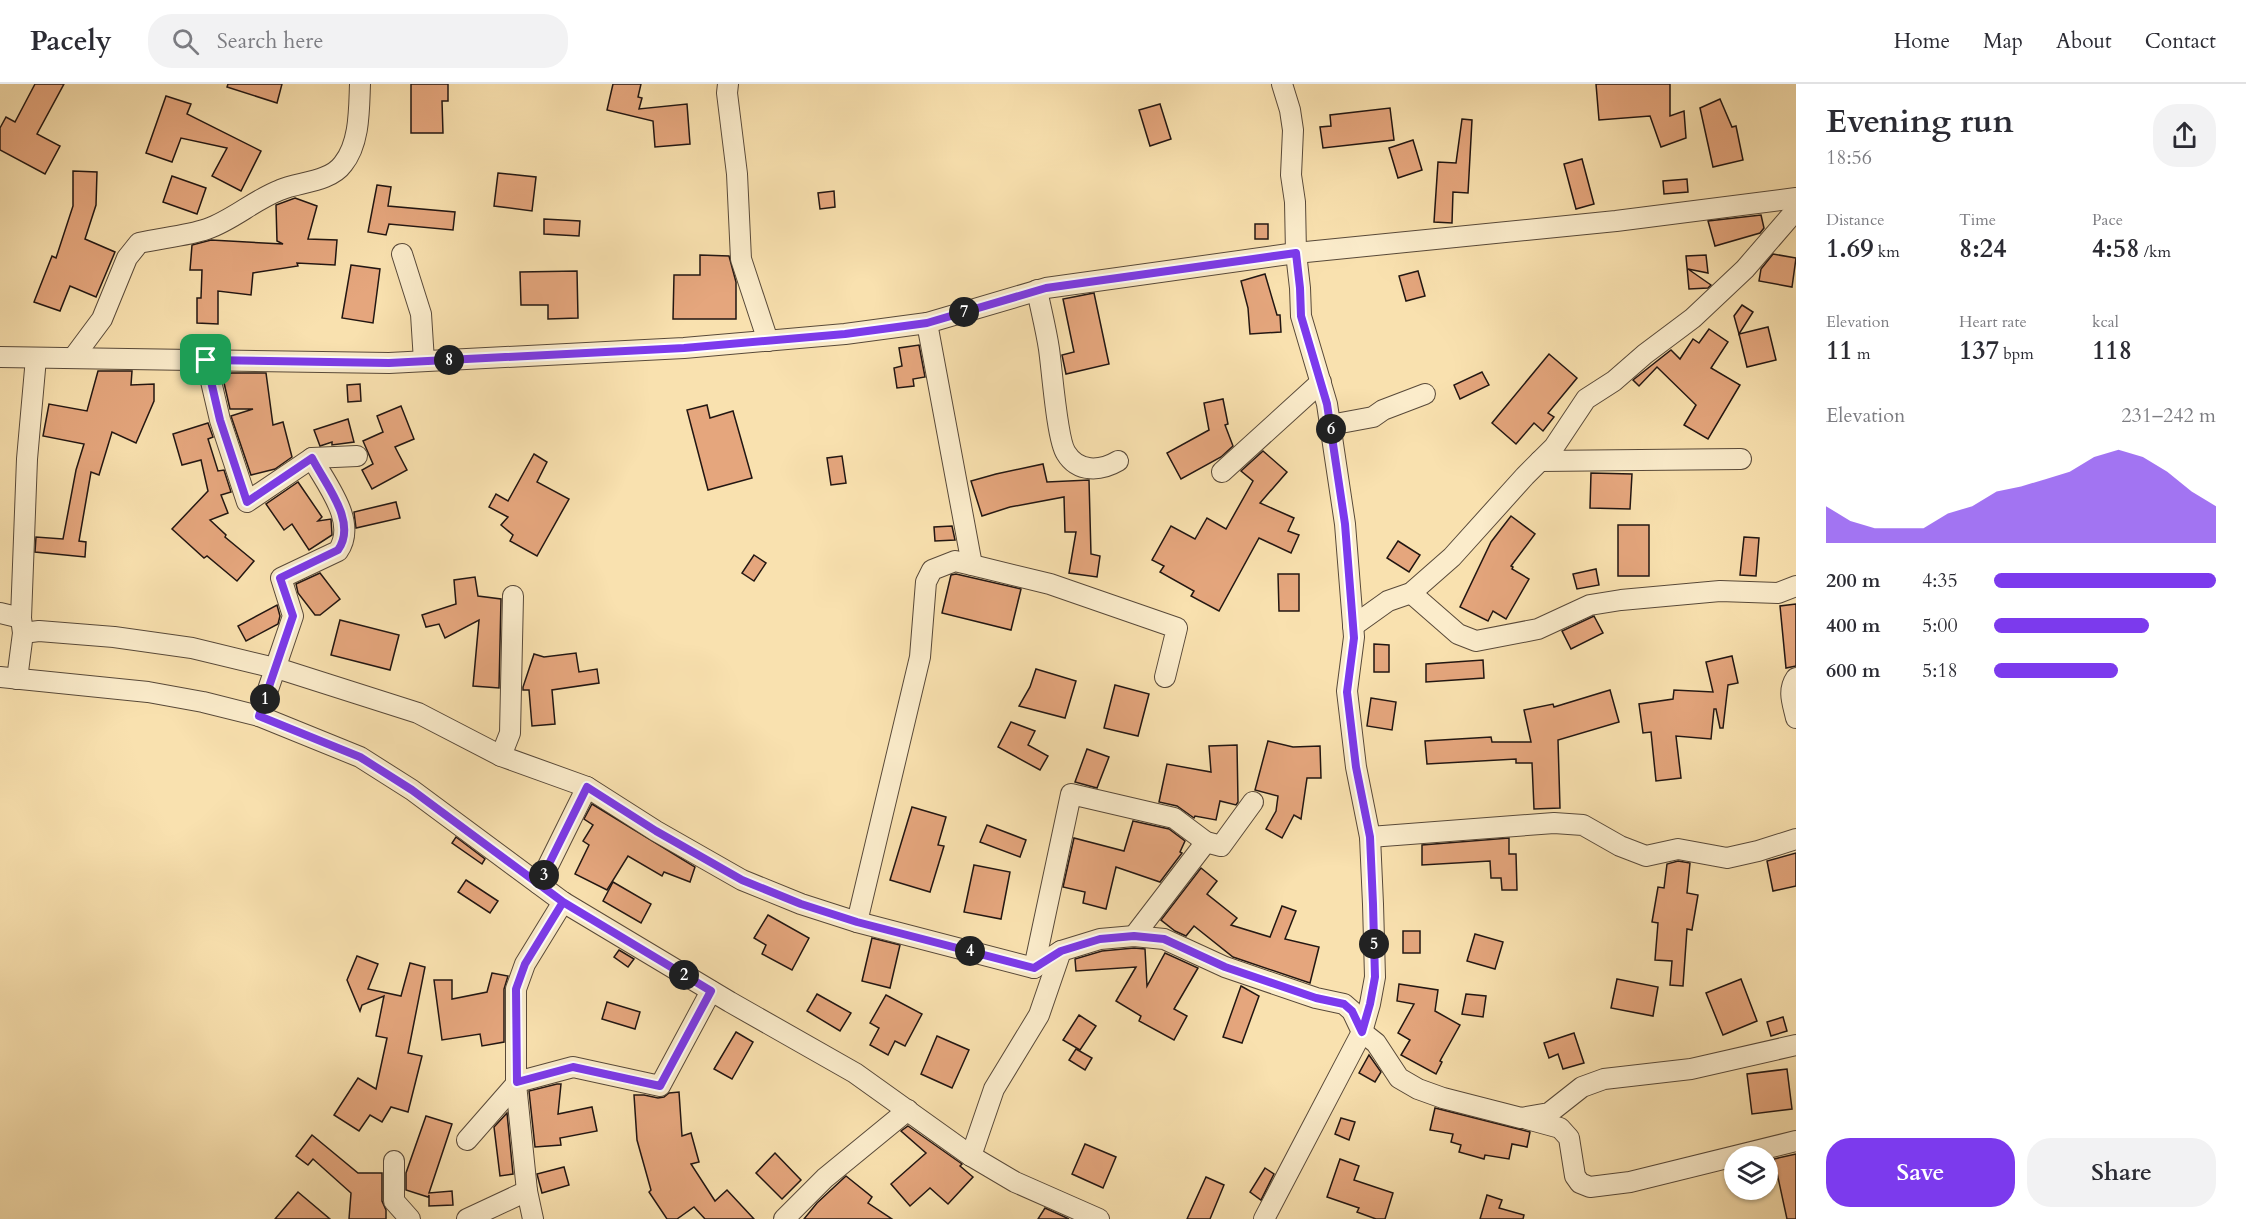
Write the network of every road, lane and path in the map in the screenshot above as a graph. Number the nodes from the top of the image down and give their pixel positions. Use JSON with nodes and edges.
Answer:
{"nodes":[{"id":1,"x":360,"y":84,"type":"edge"},
{"id":2,"x":728,"y":84,"type":"edge"},
{"id":3,"x":1282,"y":84,"type":"edge"},
{"id":4,"x":1796,"y":198,"type":"edge"},
{"id":5,"x":1796,"y":210,"type":"edge"},
{"id":6,"x":1296,"y":253,"type":"junction"},
{"id":7,"x":402,"y":254,"type":"dead end"},
{"id":8,"x":1036,"y":290,"type":"junction"},
{"id":9,"x":927,"y":323,"type":"junction"},
{"id":10,"x":768,"y":341,"type":"junction"},
{"id":11,"x":0,"y":357,"type":"edge"},
{"id":12,"x":36,"y":358,"type":"junction"},
{"id":13,"x":73,"y":358,"type":"junction"},
{"id":14,"x":206,"y":360,"type":"junction"},
{"id":15,"x":424,"y":361,"type":"junction"},
{"id":16,"x":1320,"y":382,"type":"junction"},
{"id":17,"x":1425,"y":394,"type":"dead end"},
{"id":18,"x":1330,"y":425,"type":"junction"},
{"id":19,"x":357,"y":456,"type":"dead end"},
{"id":20,"x":312,"y":458,"type":"junction"},
{"id":21,"x":1741,"y":459,"type":"dead end"},
{"id":22,"x":1118,"y":461,"type":"dead end"},
{"id":23,"x":1540,"y":461,"type":"junction"},
{"id":24,"x":1222,"y":472,"type":"dead end"},
{"id":25,"x":972,"y":565,"type":"junction"},
{"id":26,"x":1796,"y":586,"type":"edge"},
{"id":27,"x":1411,"y":593,"type":"junction"},
{"id":28,"x":513,"y":596,"type":"dead end"},
{"id":29,"x":0,"y":613,"type":"edge"},
{"id":30,"x":22,"y":626,"type":"junction"},
{"id":31,"x":1353,"y":626,"type":"junction"},
{"id":32,"x":275,"y":668,"type":"junction"},
{"id":33,"x":1165,"y":677,"type":"dead end"},
{"id":34,"x":9,"y":678,"type":"edge"},
{"id":35,"x":1796,"y":678,"type":"edge"},
{"id":36,"x":259,"y":716,"type":"junction"},
{"id":37,"x":1796,"y":718,"type":"edge"},
{"id":38,"x":501,"y":756,"type":"junction"},
{"id":39,"x":587,"y":787,"type":"junction"},
{"id":40,"x":1253,"y":802,"type":"dead end"},
{"id":41,"x":1370,"y":837,"type":"junction"},
{"id":42,"x":1796,"y":839,"type":"edge"},
{"id":43,"x":1206,"y":842,"type":"junction"},
{"id":44,"x":539,"y":884,"type":"junction"},
{"id":45,"x":563,"y":902,"type":"junction"},
{"id":46,"x":857,"y":922,"type":"junction"},
{"id":47,"x":1134,"y":936,"type":"junction"},
{"id":48,"x":1061,"y":951,"type":"junction"},
{"id":49,"x":1034,"y":968,"type":"junction"},
{"id":50,"x":711,"y":991,"type":"junction"},
{"id":51,"x":1362,"y":1032,"type":"junction"},
{"id":52,"x":1796,"y":1045,"type":"edge"},
{"id":53,"x":517,"y":1083,"type":"junction"},
{"id":54,"x":908,"y":1110,"type":"junction"},
{"id":55,"x":1521,"y":1118,"type":"junction"},
{"id":56,"x":466,"y":1140,"type":"dead end"},
{"id":57,"x":1796,"y":1141,"type":"edge"},
{"id":58,"x":971,"y":1156,"type":"junction"},
{"id":59,"x":394,"y":1161,"type":"dead end"},
{"id":60,"x":527,"y":1191,"type":"junction"},
{"id":61,"x":410,"y":1219,"type":"edge"},
{"id":62,"x":467,"y":1219,"type":"edge"},
{"id":63,"x":533,"y":1219,"type":"edge"},
{"id":64,"x":784,"y":1219,"type":"edge"},
{"id":65,"x":1099,"y":1219,"type":"edge"},
{"id":66,"x":1263,"y":1219,"type":"edge"}],
"edges":[{"from":1,"to":13,"type":"street"},
{"from":2,"to":10,"type":"street"},
{"from":3,"to":6,"type":"street"},
{"from":4,"to":6,"type":"street"},
{"from":5,"to":23,"type":"street"},
{"from":6,"to":8,"type":"street"},
{"from":6,"to":16,"type":"street"},
{"from":7,"to":15,"type":"street"},
{"from":8,"to":9,"type":"street"},
{"from":8,"to":22,"type":"street"},
{"from":9,"to":10,"type":"street"},
{"from":9,"to":25,"type":"street"},
{"from":10,"to":15,"type":"street"},
{"from":11,"to":12,"type":"street"},
{"from":12,"to":13,"type":"street"},
{"from":12,"to":30,"type":"street"},
{"from":13,"to":14,"type":"street"},
{"from":14,"to":15,"type":"street"},
{"from":14,"to":20,"type":"street"},
{"from":16,"to":18,"type":"street"},
{"from":16,"to":24,"type":"street"},
{"from":17,"to":18,"type":"street"},
{"from":18,"to":31,"type":"street"},
{"from":19,"to":20,"type":"street"},
{"from":20,"to":32,"type":"street"},
{"from":21,"to":23,"type":"street"},
{"from":23,"to":27,"type":"street"},
{"from":25,"to":33,"type":"street"},
{"from":25,"to":46,"type":"street"},
{"from":26,"to":27,"type":"street"},
{"from":27,"to":31,"type":"street"},
{"from":28,"to":38,"type":"street"},
{"from":29,"to":30,"type":"street"},
{"from":30,"to":32,"type":"street"},
{"from":30,"to":34,"type":"street"},
{"from":31,"to":41,"type":"street"},
{"from":32,"to":36,"type":"street"},
{"from":32,"to":38,"type":"street"},
{"from":34,"to":36,"type":"street"},
{"from":35,"to":37,"type":"street"},
{"from":36,"to":44,"type":"street"},
{"from":38,"to":39,"type":"street"},
{"from":39,"to":44,"type":"street"},
{"from":39,"to":46,"type":"street"},
{"from":40,"to":43,"type":"street"},
{"from":41,"to":42,"type":"street"},
{"from":41,"to":51,"type":"street"},
{"from":43,"to":47,"type":"street"},
{"from":43,"to":49,"type":"street"},
{"from":44,"to":45,"type":"street"},
{"from":45,"to":50,"type":"street"},
{"from":45,"to":53,"type":"street"},
{"from":46,"to":49,"type":"street"},
{"from":47,"to":48,"type":"street"},
{"from":47,"to":51,"type":"street"},
{"from":48,"to":49,"type":"street"},
{"from":48,"to":58,"type":"street"},
{"from":50,"to":53,"type":"street"},
{"from":50,"to":54,"type":"street"},
{"from":51,"to":55,"type":"street"},
{"from":51,"to":66,"type":"street"},
{"from":52,"to":55,"type":"street"},
{"from":53,"to":56,"type":"street"},
{"from":53,"to":60,"type":"street"},
{"from":54,"to":58,"type":"street"},
{"from":54,"to":64,"type":"street"},
{"from":55,"to":57,"type":"street"},
{"from":58,"to":65,"type":"street"},
{"from":59,"to":61,"type":"street"},
{"from":60,"to":62,"type":"street"},
{"from":60,"to":63,"type":"street"}]}
